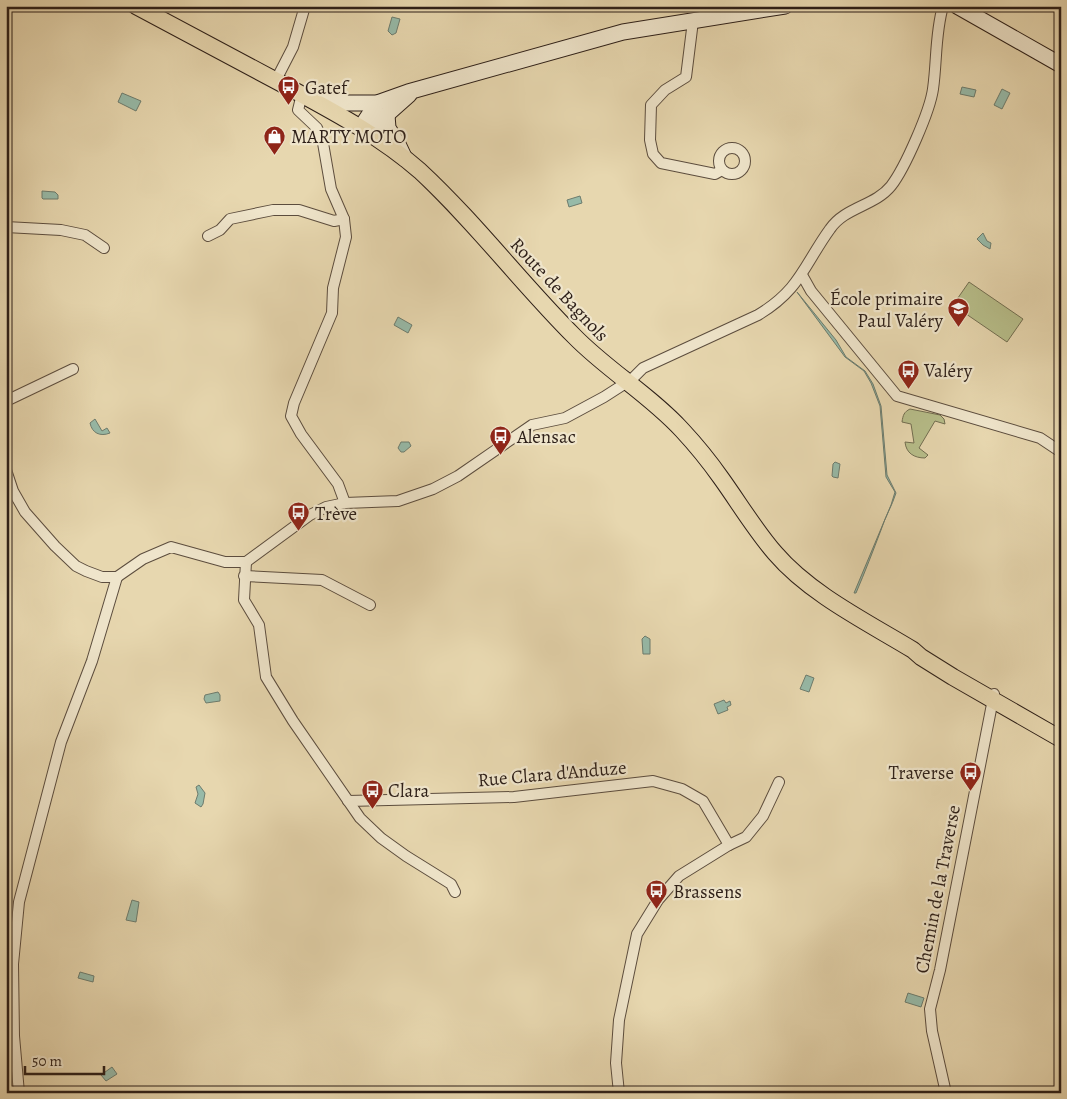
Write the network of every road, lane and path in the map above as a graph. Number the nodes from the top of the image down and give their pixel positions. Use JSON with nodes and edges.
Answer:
{"nodes":[{"id":1,"x":136,"y":6,"type":"edge"},
{"id":2,"x":305,"y":6,"type":"edge"},
{"id":3,"x":785,"y":6,"type":"edge"},
{"id":4,"x":943,"y":6,"type":"edge"},
{"id":5,"x":957,"y":6,"type":"edge"},
{"id":6,"x":693,"y":21,"type":"junction"},
{"id":7,"x":1061,"y":65,"type":"edge"},
{"id":8,"x":276,"y":80,"type":"junction"},
{"id":9,"x":307,"y":97,"type":"junction"},
{"id":10,"x":385,"y":107,"type":"junction"},
{"id":11,"x":364,"y":130,"type":"junction"},
{"id":12,"x":405,"y":159,"type":"junction"},
{"id":13,"x":722,"y":170,"type":"dead end"},
{"id":14,"x":344,"y":219,"type":"junction"},
{"id":15,"x":6,"y":227,"type":"edge"},
{"id":16,"x":208,"y":236,"type":"dead end"},
{"id":17,"x":104,"y":248,"type":"dead end"},
{"id":18,"x":802,"y":275,"type":"junction"},
{"id":19,"x":73,"y":369,"type":"dead end"},
{"id":20,"x":626,"y":382,"type":"junction"},
{"id":21,"x":6,"y":401,"type":"edge"},
{"id":22,"x":1061,"y":452,"type":"edge"},
{"id":23,"x":6,"y":470,"type":"edge"},
{"id":24,"x":345,"y":503,"type":"junction"},
{"id":25,"x":246,"y":562,"type":"junction"},
{"id":26,"x":244,"y":576,"type":"junction"},
{"id":27,"x":117,"y":577,"type":"junction"},
{"id":28,"x":370,"y":604,"type":"dead end"},
{"id":29,"x":993,"y":696,"type":"junction"},
{"id":30,"x":1061,"y":727,"type":"edge"},
{"id":31,"x":1061,"y":739,"type":"edge"},
{"id":32,"x":779,"y":782,"type":"dead end"},
{"id":33,"x":348,"y":801,"type":"junction"},
{"id":34,"x":729,"y":845,"type":"junction"},
{"id":35,"x":455,"y":892,"type":"dead end"},
{"id":36,"x":10,"y":966,"type":"edge"},
{"id":37,"x":19,"y":1093,"type":"edge"},
{"id":38,"x":619,"y":1093,"type":"edge"},
{"id":39,"x":946,"y":1093,"type":"edge"}],
"edges":[{"from":1,"to":8,"type":"main road","name":"Route de Bagnols"},
{"from":2,"to":8,"type":"street"},
{"from":3,"to":6,"type":"street"},
{"from":4,"to":18,"type":"street"},
{"from":5,"to":7,"type":"street"},
{"from":6,"to":10,"type":"street"},
{"from":6,"to":13,"type":"street"},
{"from":8,"to":9,"type":"main road","name":"Route de Bagnols"},
{"from":9,"to":10,"type":"street"},
{"from":9,"to":11,"type":"main road","name":"Route de Bagnols"},
{"from":9,"to":14,"type":"street"},
{"from":10,"to":11,"type":"street"},
{"from":10,"to":12,"type":"street"},
{"from":11,"to":12,"type":"main road","name":"Route de Bagnols"},
{"from":12,"to":20,"type":"main road","name":"Route de Bagnols"},
{"from":14,"to":16,"type":"street"},
{"from":14,"to":24,"type":"street"},
{"from":15,"to":17,"type":"street"},
{"from":18,"to":20,"type":"street"},
{"from":18,"to":22,"type":"street"},
{"from":19,"to":21,"type":"street"},
{"from":20,"to":24,"type":"street"},
{"from":20,"to":29,"type":"main road","name":"Route de Bagnols"},
{"from":23,"to":27,"type":"street"},
{"from":24,"to":25,"type":"street"},
{"from":25,"to":26,"type":"street"},
{"from":25,"to":27,"type":"street"},
{"from":26,"to":28,"type":"street"},
{"from":26,"to":33,"type":"street"},
{"from":27,"to":36,"type":"street"},
{"from":29,"to":30,"type":"main road","name":"Route de Bagnols"},
{"from":29,"to":31,"type":"main road","name":"Route de Bagnols"},
{"from":29,"to":39,"type":"street","name":"Chemin de la Traverse"},
{"from":32,"to":34,"type":"street"},
{"from":33,"to":34,"type":"street","name":"Rue Clara d'Anduze"},
{"from":33,"to":35,"type":"street"},
{"from":34,"to":38,"type":"street"},
{"from":36,"to":37,"type":"street"}]}
